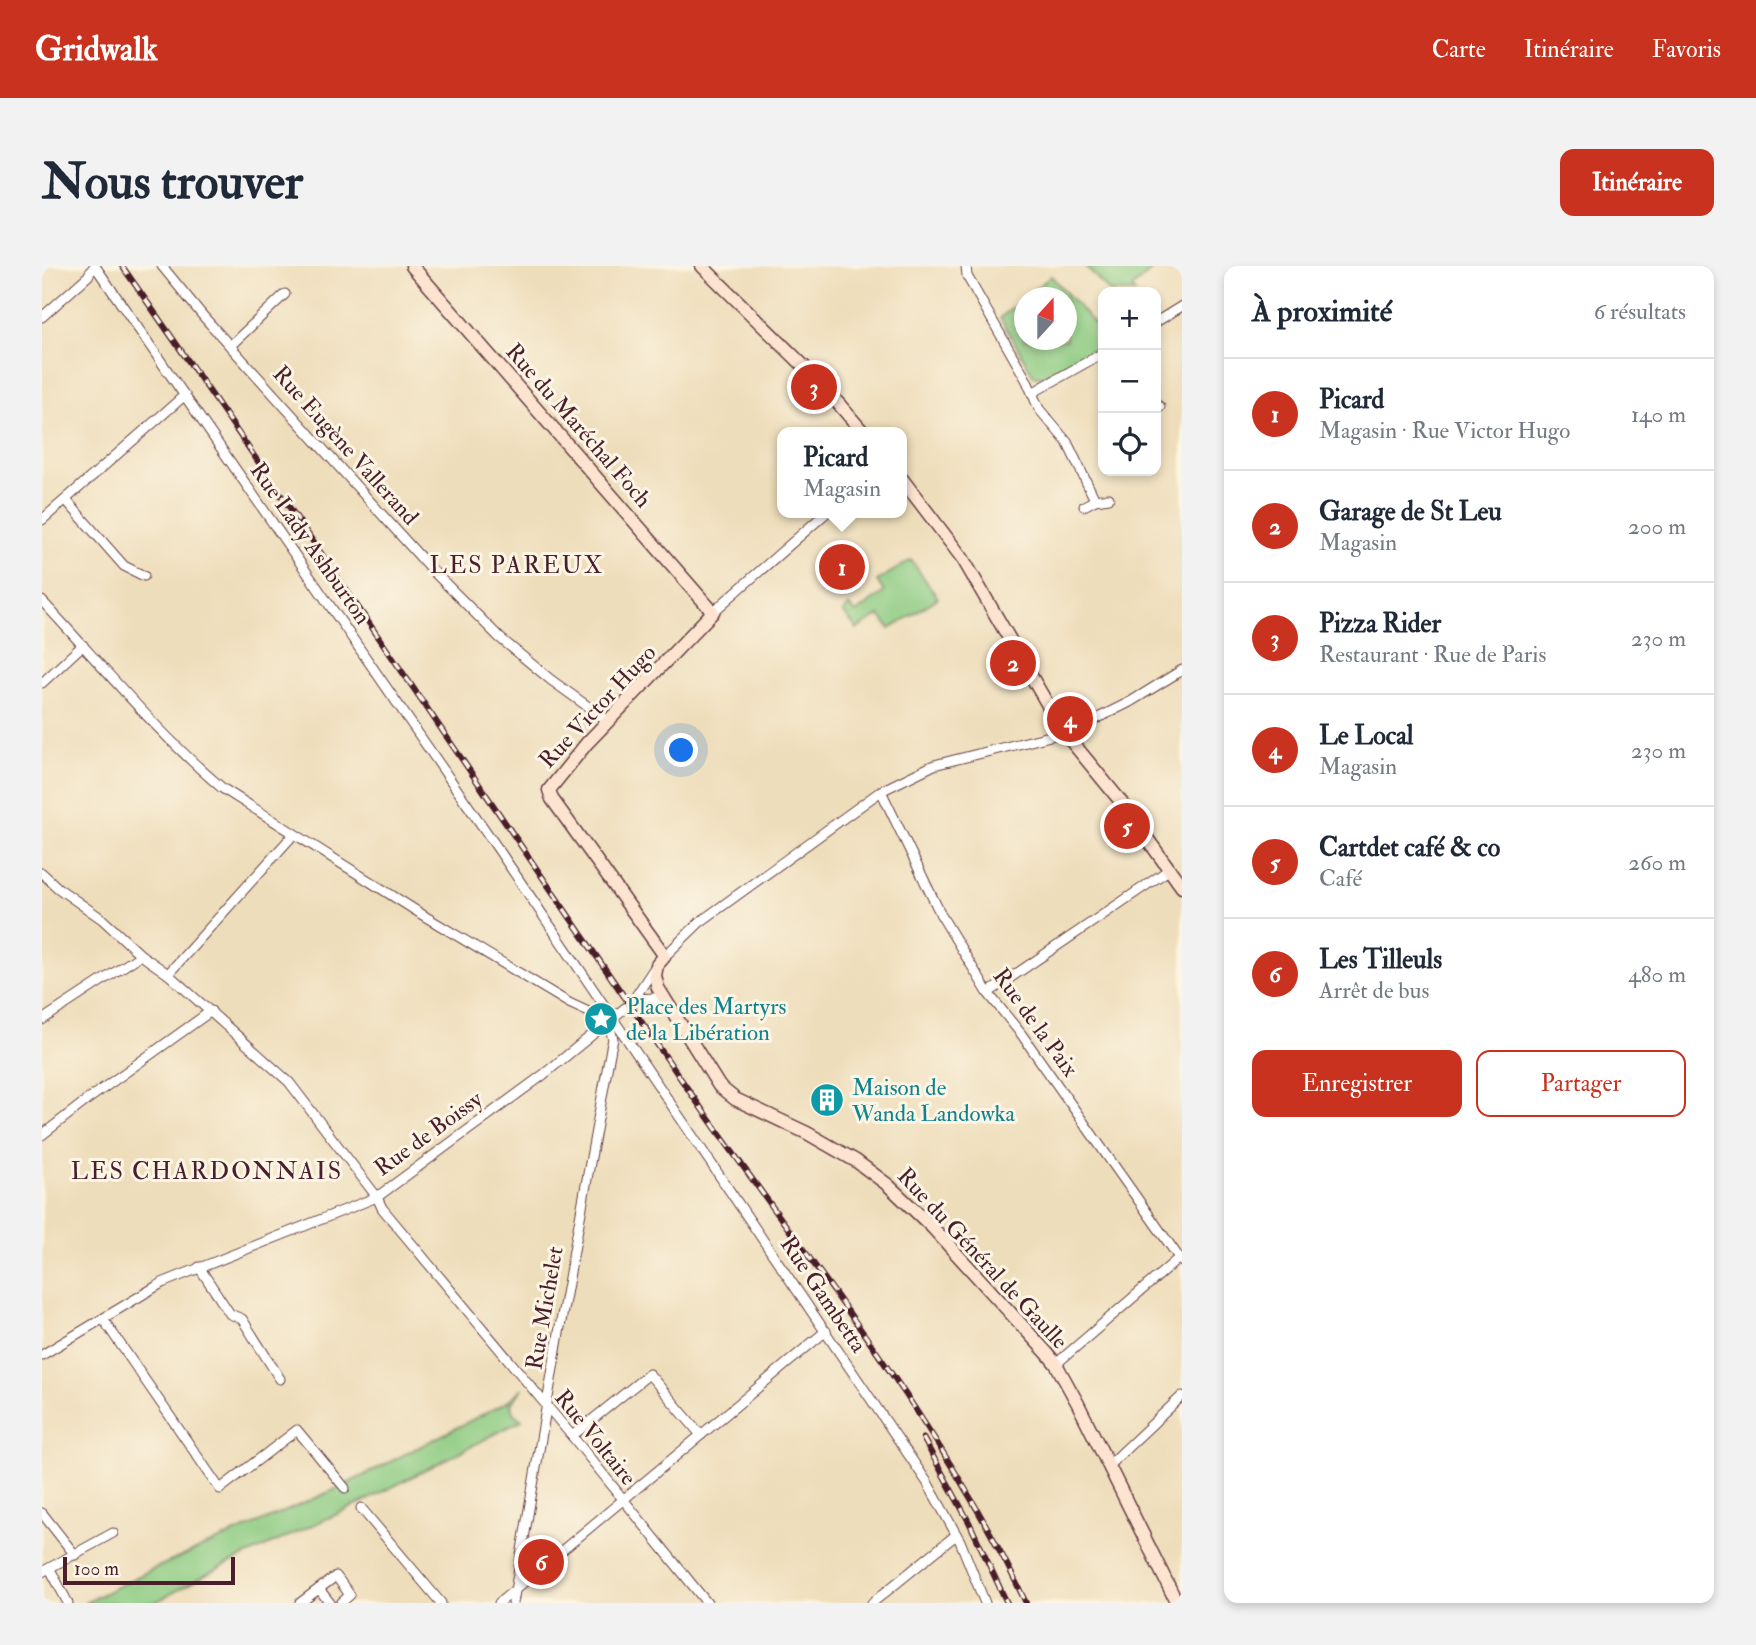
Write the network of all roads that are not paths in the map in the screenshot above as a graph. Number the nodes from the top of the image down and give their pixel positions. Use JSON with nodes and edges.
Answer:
{"nodes":[{"id":1,"x":94,"y":266,"type":"edge"},
{"id":2,"x":162,"y":266,"type":"edge"},
{"id":3,"x":412,"y":266,"type":"edge"},
{"id":4,"x":702,"y":266,"type":"edge"},
{"id":5,"x":966,"y":266,"type":"edge"},
{"id":6,"x":285,"y":294,"type":"dead end"},
{"id":7,"x":1182,"y":306,"type":"edge"},
{"id":8,"x":42,"y":317,"type":"edge"},
{"id":9,"x":1161,"y":319,"type":"edge"},
{"id":10,"x":230,"y":346,"type":"junction"},
{"id":11,"x":1098,"y":356,"type":"edge"},
{"id":12,"x":1032,"y":393,"type":"junction"},
{"id":13,"x":185,"y":395,"type":"junction"},
{"id":14,"x":859,"y":427,"type":"edge"},
{"id":15,"x":907,"y":487,"type":"edge"},
{"id":16,"x":1109,"y":498,"type":"dead end"},
{"id":17,"x":66,"y":500,"type":"junction"},
{"id":18,"x":1095,"y":500,"type":"junction"},
{"id":19,"x":1084,"y":506,"type":"dead end"},
{"id":20,"x":819,"y":518,"type":"edge"},
{"id":21,"x":42,"y":520,"type":"edge"},
{"id":22,"x":144,"y":576,"type":"dead end"},
{"id":23,"x":42,"y":601,"type":"edge"},
{"id":24,"x":713,"y":612,"type":"junction"},
{"id":25,"x":83,"y":645,"type":"junction"},
{"id":26,"x":1182,"y":670,"type":"edge"},
{"id":27,"x":42,"y":683,"type":"edge"},
{"id":28,"x":608,"y":721,"type":"junction"},
{"id":29,"x":1063,"y":731,"type":"junction"},
{"id":30,"x":881,"y":791,"type":"junction"},
{"id":31,"x":294,"y":834,"type":"junction"},
{"id":32,"x":1170,"y":869,"type":"junction"},
{"id":33,"x":42,"y":873,"type":"edge"},
{"id":34,"x":1182,"y":887,"type":"edge"},
{"id":35,"x":141,"y":955,"type":"junction"},
{"id":36,"x":661,"y":961,"type":"junction"},
{"id":37,"x":168,"y":974,"type":"junction"},
{"id":38,"x":988,"y":993,"type":"junction"},
{"id":39,"x":596,"y":994,"type":"junction"},
{"id":40,"x":631,"y":1003,"type":"junction"},
{"id":41,"x":667,"y":1004,"type":"junction"},
{"id":42,"x":579,"y":1009,"type":"junction"},
{"id":43,"x":212,"y":1012,"type":"junction"},
{"id":44,"x":610,"y":1019,"type":"junction"},
{"id":45,"x":42,"y":1020,"type":"edge"},
{"id":46,"x":42,"y":1135,"type":"edge"},
{"id":47,"x":377,"y":1197,"type":"junction"},
{"id":48,"x":1181,"y":1260,"type":"edge"},
{"id":49,"x":199,"y":1267,"type":"junction"},
{"id":50,"x":103,"y":1319,"type":"junction"},
{"id":51,"x":826,"y":1331,"type":"junction"},
{"id":52,"x":42,"y":1355,"type":"edge"},
{"id":53,"x":1056,"y":1364,"type":"junction"},
{"id":54,"x":280,"y":1379,"type":"dead end"},
{"id":55,"x":1182,"y":1396,"type":"edge"},
{"id":56,"x":547,"y":1406,"type":"junction"},
{"id":57,"x":701,"y":1435,"type":"junction"},
{"id":58,"x":572,"y":1436,"type":"junction"},
{"id":59,"x":1109,"y":1465,"type":"junction"},
{"id":60,"x":345,"y":1488,"type":"dead end"},
{"id":61,"x":624,"y":1501,"type":"junction"},
{"id":62,"x":361,"y":1508,"type":"dead end"},
{"id":63,"x":42,"y":1513,"type":"edge"},
{"id":64,"x":113,"y":1533,"type":"dead end"},
{"id":65,"x":956,"y":1535,"type":"junction"},
{"id":66,"x":75,"y":1555,"type":"junction"},
{"id":67,"x":46,"y":1570,"type":"edge"},
{"id":68,"x":319,"y":1589,"type":"junction"},
{"id":69,"x":516,"y":1590,"type":"junction"},
{"id":70,"x":68,"y":1603,"type":"edge"},
{"id":71,"x":300,"y":1603,"type":"edge"},
{"id":72,"x":330,"y":1603,"type":"edge"},
{"id":73,"x":341,"y":1603,"type":"edge"},
{"id":74,"x":441,"y":1603,"type":"edge"},
{"id":75,"x":499,"y":1603,"type":"edge"},
{"id":76,"x":513,"y":1603,"type":"edge"},
{"id":77,"x":707,"y":1603,"type":"edge"},
{"id":78,"x":872,"y":1603,"type":"edge"},
{"id":79,"x":985,"y":1603,"type":"edge"},
{"id":80,"x":1177,"y":1603,"type":"edge"}],
"edges":[{"from":1,"to":8,"type":"street"},
{"from":1,"to":13,"type":"street","name":"Rue Lady Ashburton"},
{"from":2,"to":10,"type":"street","name":"Rue Eugène Vallerand"},
{"from":3,"to":24,"type":"street","name":"Rue du Maréchal Foch"},
{"from":4,"to":14,"type":"street"},
{"from":5,"to":12,"type":"street"},
{"from":6,"to":10,"type":"street"},
{"from":7,"to":9,"type":"street"},
{"from":10,"to":28,"type":"street","name":"Rue Eugène Vallerand"},
{"from":11,"to":12,"type":"street"},
{"from":12,"to":18,"type":"street"},
{"from":13,"to":17,"type":"street"},
{"from":13,"to":39,"type":"street","name":"Rue Lady Ashburton"},
{"from":15,"to":29,"type":"street"},
{"from":16,"to":18,"type":"street"},
{"from":17,"to":21,"type":"street"},
{"from":17,"to":22,"type":"street"},
{"from":18,"to":19,"type":"street"},
{"from":20,"to":24,"type":"street","name":"Rue Victor Hugo"},
{"from":23,"to":25,"type":"street"},
{"from":24,"to":28,"type":"street","name":"Rue Victor Hugo"},
{"from":25,"to":27,"type":"street"},
{"from":25,"to":31,"type":"street"},
{"from":26,"to":29,"type":"street","name":"Rue de Boissy"},
{"from":28,"to":36,"type":"street","name":"Rue Victor Hugo"},
{"from":29,"to":30,"type":"street","name":"Rue de Boissy"},
{"from":29,"to":32,"type":"street"},
{"from":30,"to":36,"type":"street","name":"Rue de Boissy"},
{"from":30,"to":38,"type":"street","name":"Rue de la Paix"},
{"from":31,"to":37,"type":"street"},
{"from":31,"to":42,"type":"street"},
{"from":32,"to":34,"type":"street"},
{"from":32,"to":38,"type":"street"},
{"from":33,"to":35,"type":"street","name":"Rue Voltaire"},
{"from":35,"to":37,"type":"street","name":"Rue Voltaire"},
{"from":35,"to":45,"type":"street"},
{"from":36,"to":40,"type":"street","name":"Rue de Boissy"},
{"from":36,"to":41,"type":"street","name":"Rue du Général de Gaulle"},
{"from":37,"to":43,"type":"street","name":"Rue Voltaire"},
{"from":38,"to":48,"type":"street","name":"Rue de la Paix"},
{"from":39,"to":42,"type":"street"},
{"from":39,"to":44,"type":"street"},
{"from":40,"to":41,"type":"street"},
{"from":40,"to":44,"type":"street","name":"Rue de Boissy"},
{"from":41,"to":53,"type":"street","name":"Rue du Général de Gaulle"},
{"from":42,"to":44,"type":"street"},
{"from":43,"to":46,"type":"street"},
{"from":43,"to":47,"type":"street","name":"Rue Voltaire"},
{"from":44,"to":47,"type":"street","name":"Rue de Boissy"},
{"from":44,"to":51,"type":"street","name":"Rue Gambetta"},
{"from":44,"to":56,"type":"street","name":"Rue Michelet"},
{"from":47,"to":49,"type":"street","name":"Rue de Boissy"},
{"from":47,"to":56,"type":"street","name":"Rue Voltaire"},
{"from":48,"to":53,"type":"street"},
{"from":49,"to":50,"type":"street","name":"Rue de Boissy"},
{"from":49,"to":54,"type":"street"},
{"from":50,"to":52,"type":"street","name":"Rue de Boissy"},
{"from":50,"to":60,"type":"street"},
{"from":51,"to":57,"type":"street"},
{"from":51,"to":65,"type":"street","name":"Rue Gambetta"},
{"from":53,"to":59,"type":"street","name":"Rue du Général de Gaulle"},
{"from":55,"to":59,"type":"street"},
{"from":56,"to":58,"type":"street","name":"Rue Voltaire"},
{"from":56,"to":69,"type":"street","name":"Rue Michelet"},
{"from":57,"to":58,"type":"street"},
{"from":57,"to":61,"type":"street"},
{"from":58,"to":61,"type":"street","name":"Rue Voltaire"},
{"from":59,"to":80,"type":"street","name":"Rue du Général de Gaulle"},
{"from":61,"to":69,"type":"street"},
{"from":61,"to":77,"type":"street","name":"Rue Voltaire"},
{"from":62,"to":74,"type":"street"},
{"from":63,"to":66,"type":"street"},
{"from":64,"to":66,"type":"street"},
{"from":65,"to":78,"type":"street"},
{"from":65,"to":79,"type":"street","name":"Rue Gambetta"},
{"from":66,"to":67,"type":"street"},
{"from":67,"to":70,"type":"street"},
{"from":68,"to":71,"type":"street"},
{"from":68,"to":72,"type":"street"},
{"from":68,"to":73,"type":"street"},
{"from":69,"to":75,"type":"street"},
{"from":69,"to":76,"type":"street","name":"Rue Michelet"}]}
